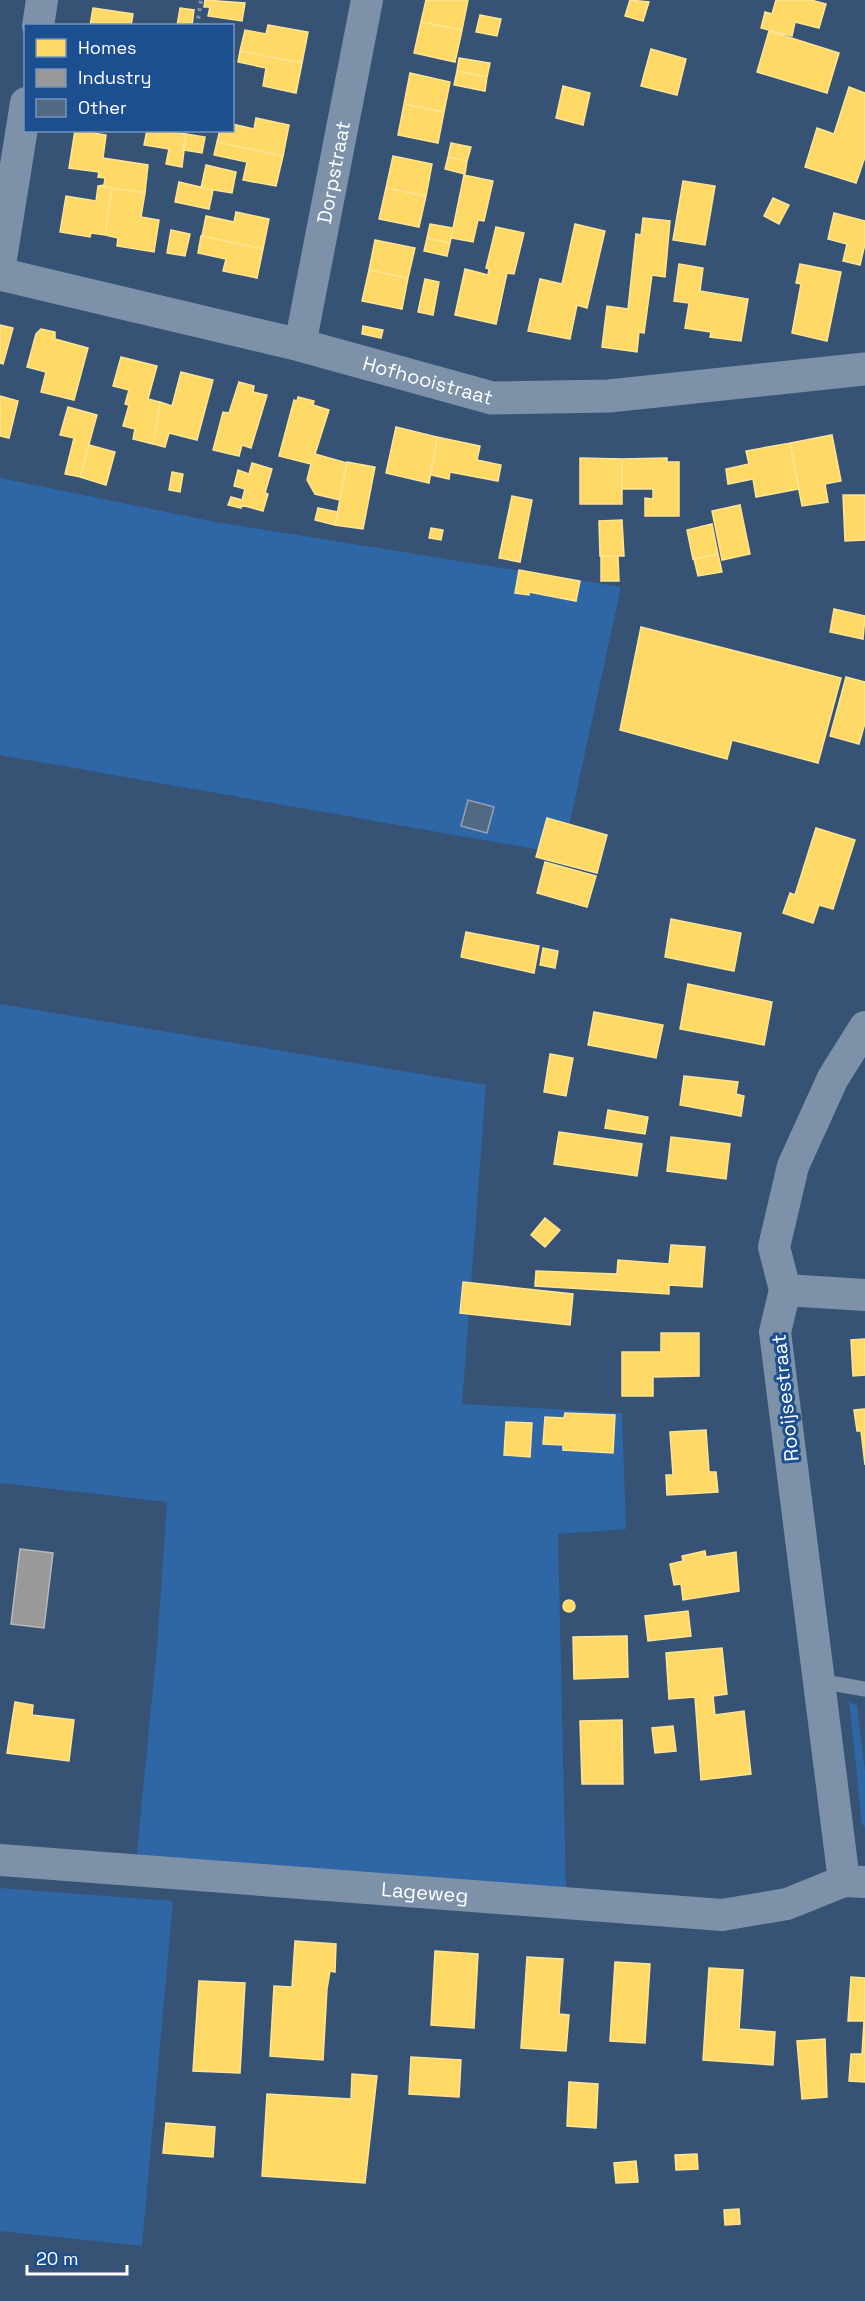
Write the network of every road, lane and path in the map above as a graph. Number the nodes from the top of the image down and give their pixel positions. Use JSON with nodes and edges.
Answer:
{"nodes":[{"id":1,"x":42,"y":0,"type":"edge"},
{"id":2,"x":201,"y":0,"type":"edge"},
{"id":3,"x":367,"y":0,"type":"edge"},
{"id":4,"x":38,"y":24,"type":"edge"},
{"id":5,"x":197,"y":24,"type":"edge"},
{"id":6,"x":24,"y":115,"type":"edge"},
{"id":7,"x":0,"y":265,"type":"edge"},
{"id":8,"x":0,"y":274,"type":"edge"},
{"id":9,"x":300,"y":345,"type":"junction"},
{"id":10,"x":865,"y":369,"type":"edge"},
{"id":11,"x":865,"y":1027,"type":"edge"},
{"id":12,"x":785,"y":1290,"type":"junction"},
{"id":13,"x":865,"y":1295,"type":"edge"},
{"id":14,"x":819,"y":1682,"type":"junction"},
{"id":15,"x":865,"y":1689,"type":"edge"},
{"id":16,"x":0,"y":1860,"type":"edge"},
{"id":17,"x":855,"y":1881,"type":"edge"}],
"edges":[{"from":1,"to":4,"type":"street"},
{"from":2,"to":5,"type":"path"},
{"from":3,"to":9,"type":"street","name":"Dorpstraat"},
{"from":6,"to":7,"type":"street"},
{"from":8,"to":9,"type":"street","name":"Hofhooistraat"},
{"from":9,"to":10,"type":"street","name":"Hofhooistraat"},
{"from":11,"to":12,"type":"street","name":"Rooijsestraat"},
{"from":12,"to":13,"type":"street"},
{"from":12,"to":14,"type":"street","name":"Rooijsestraat"},
{"from":14,"to":15,"type":"lane"},
{"from":14,"to":17,"type":"street","name":"Rooijsestraat"},
{"from":16,"to":17,"type":"street","name":"Lageweg"}]}
